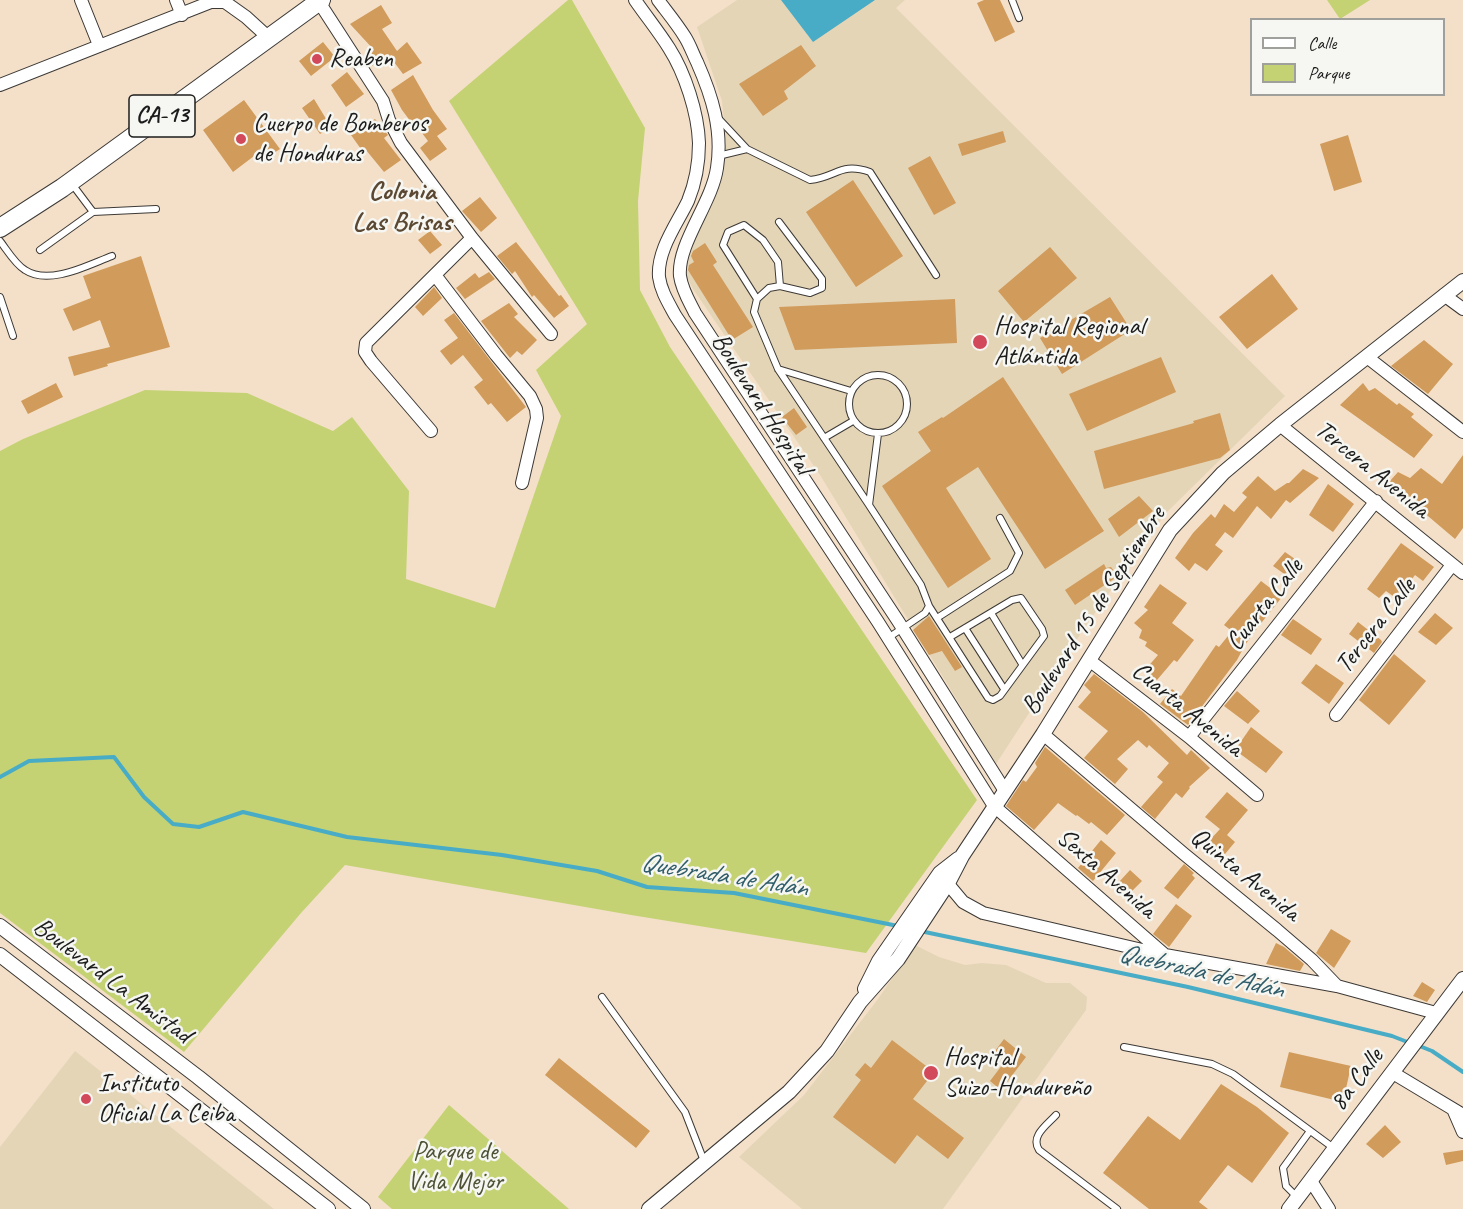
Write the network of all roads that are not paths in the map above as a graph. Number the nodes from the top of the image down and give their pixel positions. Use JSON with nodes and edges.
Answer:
{"nodes":[{"id":1,"x":81,"y":0,"type":"edge"},
{"id":2,"x":176,"y":0,"type":"edge"},
{"id":3,"x":634,"y":0,"type":"edge"},
{"id":4,"x":658,"y":0,"type":"edge"},
{"id":5,"x":1012,"y":0,"type":"edge"},
{"id":6,"x":224,"y":1,"type":"edge"},
{"id":7,"x":320,"y":1,"type":"edge"},
{"id":8,"x":182,"y":15,"type":"junction"},
{"id":9,"x":1019,"y":18,"type":"dead end"},
{"id":10,"x":269,"y":38,"type":"junction"},
{"id":11,"x":99,"y":45,"type":"junction"},
{"id":12,"x":0,"y":85,"type":"edge"},
{"id":13,"x":716,"y":116,"type":"junction"},
{"id":14,"x":747,"y":149,"type":"junction"},
{"id":15,"x":718,"y":156,"type":"junction"},
{"id":16,"x":70,"y":182,"type":"junction"},
{"id":17,"x":156,"y":209,"type":"dead end"},
{"id":18,"x":93,"y":212,"type":"junction"},
{"id":19,"x":779,"y":222,"type":"dead end"},
{"id":20,"x":0,"y":228,"type":"edge"},
{"id":21,"x":472,"y":237,"type":"junction"},
{"id":22,"x":0,"y":241,"type":"edge"},
{"id":23,"x":40,"y":249,"type":"dead end"},
{"id":24,"x":112,"y":256,"type":"dead end"},
{"id":25,"x":435,"y":275,"type":"junction"},
{"id":26,"x":936,"y":275,"type":"dead end"},
{"id":27,"x":1463,"y":281,"type":"edge"},
{"id":28,"x":780,"y":285,"type":"junction"},
{"id":29,"x":1444,"y":294,"type":"junction"},
{"id":30,"x":0,"y":297,"type":"edge"},
{"id":31,"x":757,"y":299,"type":"junction"},
{"id":32,"x":1463,"y":309,"type":"edge"},
{"id":33,"x":551,"y":334,"type":"dead end"},
{"id":34,"x":13,"y":336,"type":"dead end"},
{"id":35,"x":1367,"y":357,"type":"junction"},
{"id":36,"x":778,"y":369,"type":"junction"},
{"id":37,"x":851,"y":391,"type":"junction"},
{"id":38,"x":853,"y":421,"type":"junction"},
{"id":39,"x":1280,"y":424,"type":"junction"},
{"id":40,"x":431,"y":431,"type":"dead end"},
{"id":41,"x":1463,"y":432,"type":"edge"},
{"id":42,"x":878,"y":434,"type":"junction"},
{"id":43,"x":824,"y":438,"type":"junction"},
{"id":44,"x":522,"y":483,"type":"dead end"},
{"id":45,"x":1376,"y":501,"type":"junction"},
{"id":46,"x":869,"y":505,"type":"junction"},
{"id":47,"x":1000,"y":518,"type":"dead end"},
{"id":48,"x":1452,"y":565,"type":"junction"},
{"id":49,"x":1463,"y":573,"type":"edge"},
{"id":50,"x":929,"y":606,"type":"junction"},
{"id":51,"x":991,"y":613,"type":"junction"},
{"id":52,"x":937,"y":618,"type":"junction"},
{"id":53,"x":965,"y":628,"type":"junction"},
{"id":54,"x":903,"y":629,"type":"junction"},
{"id":55,"x":950,"y":637,"type":"junction"},
{"id":56,"x":888,"y":638,"type":"junction"},
{"id":57,"x":1089,"y":660,"type":"junction"},
{"id":58,"x":1022,"y":664,"type":"junction"},
{"id":59,"x":1004,"y":689,"type":"junction"},
{"id":60,"x":1336,"y":715,"type":"dead end"},
{"id":61,"x":1043,"y":734,"type":"junction"},
{"id":62,"x":1189,"y":737,"type":"junction"},
{"id":63,"x":1005,"y":791,"type":"junction"},
{"id":64,"x":1257,"y":795,"type":"dead end"},
{"id":65,"x":994,"y":806,"type":"junction"},
{"id":66,"x":944,"y":878,"type":"junction"},
{"id":67,"x":0,"y":926,"type":"edge"},
{"id":68,"x":0,"y":955,"type":"edge"},
{"id":69,"x":1166,"y":956,"type":"junction"},
{"id":70,"x":1463,"y":979,"type":"edge"},
{"id":71,"x":1337,"y":987,"type":"junction"},
{"id":72,"x":602,"y":998,"type":"dead end"},
{"id":73,"x":860,"y":1002,"type":"junction"},
{"id":74,"x":1435,"y":1015,"type":"junction"},
{"id":75,"x":1125,"y":1047,"type":"dead end"},
{"id":76,"x":1396,"y":1069,"type":"junction"},
{"id":77,"x":1458,"y":1112,"type":"edge"},
{"id":78,"x":1056,"y":1115,"type":"dead end"},
{"id":79,"x":1310,"y":1131,"type":"junction"},
{"id":80,"x":1463,"y":1132,"type":"edge"},
{"id":81,"x":1335,"y":1149,"type":"junction"},
{"id":82,"x":705,"y":1163,"type":"junction"},
{"id":83,"x":1311,"y":1181,"type":"junction"},
{"id":84,"x":1294,"y":1203,"type":"edge"},
{"id":85,"x":328,"y":1209,"type":"edge"},
{"id":86,"x":363,"y":1209,"type":"edge"},
{"id":87,"x":649,"y":1209,"type":"edge"},
{"id":88,"x":1117,"y":1209,"type":"edge"},
{"id":89,"x":1329,"y":1209,"type":"edge"}],
"edges":[{"from":1,"to":11,"type":"street"},
{"from":2,"to":8,"type":"street"},
{"from":3,"to":56,"type":"street","name":"Boulevard Hospital"},
{"from":4,"to":13,"type":"street","name":"Boulevard Hospital"},
{"from":5,"to":9,"type":"lane"},
{"from":6,"to":8,"type":"street"},
{"from":6,"to":10,"type":"street"},
{"from":7,"to":10,"type":"main road","number":"CA-13"},
{"from":7,"to":21,"type":"street"},
{"from":8,"to":11,"type":"street"},
{"from":10,"to":16,"type":"main road","number":"CA-13"},
{"from":11,"to":12,"type":"street"},
{"from":13,"to":14,"type":"lane"},
{"from":13,"to":15,"type":"street","name":"Boulevard Hospital"},
{"from":14,"to":15,"type":"lane"},
{"from":14,"to":26,"type":"lane"},
{"from":15,"to":54,"type":"street","name":"Boulevard Hospital"},
{"from":16,"to":18,"type":"lane"},
{"from":16,"to":20,"type":"main road","number":"CA-13"},
{"from":17,"to":18,"type":"lane"},
{"from":18,"to":23,"type":"lane"},
{"from":19,"to":28,"type":"lane"},
{"from":21,"to":25,"type":"street"},
{"from":21,"to":33,"type":"street"},
{"from":22,"to":24,"type":"lane"},
{"from":25,"to":40,"type":"street"},
{"from":25,"to":44,"type":"street"},
{"from":27,"to":29,"type":"street","name":"Boulevard 15 de Septiembre"},
{"from":28,"to":31,"type":"lane"},
{"from":28,"to":31,"type":"lane"},
{"from":29,"to":32,"type":"street"},
{"from":29,"to":35,"type":"street","name":"Boulevard 15 de Septiembre"},
{"from":30,"to":34,"type":"lane"},
{"from":31,"to":36,"type":"lane"},
{"from":35,"to":39,"type":"street","name":"Boulevard 15 de Septiembre"},
{"from":35,"to":41,"type":"street"},
{"from":36,"to":37,"type":"lane"},
{"from":36,"to":43,"type":"lane"},
{"from":37,"to":38,"type":"lane"},
{"from":37,"to":42,"type":"lane"},
{"from":38,"to":42,"type":"lane"},
{"from":38,"to":43,"type":"lane"},
{"from":39,"to":45,"type":"street","name":"Tercera Avenida"},
{"from":39,"to":57,"type":"street","name":"Boulevard 15 de Septiembre"},
{"from":42,"to":46,"type":"lane"},
{"from":43,"to":46,"type":"lane"},
{"from":45,"to":48,"type":"street","name":"Tercera Avenida"},
{"from":45,"to":62,"type":"street","name":"Cuarta Calle"},
{"from":46,"to":50,"type":"lane"},
{"from":47,"to":52,"type":"lane"},
{"from":48,"to":49,"type":"street","name":"Tercera Avenida"},
{"from":48,"to":60,"type":"street","name":"Tercera Calle"},
{"from":50,"to":52,"type":"lane"},
{"from":50,"to":54,"type":"lane"},
{"from":51,"to":53,"type":"lane"},
{"from":51,"to":58,"type":"lane"},
{"from":51,"to":58,"type":"lane"},
{"from":52,"to":55,"type":"lane"},
{"from":53,"to":55,"type":"lane"},
{"from":53,"to":59,"type":"lane"},
{"from":54,"to":56,"type":"lane"},
{"from":54,"to":63,"type":"street","name":"Boulevard Hospital"},
{"from":55,"to":59,"type":"lane"},
{"from":56,"to":65,"type":"street","name":"Boulevard Hospital"},
{"from":57,"to":61,"type":"street","name":"Boulevard 15 de Septiembre"},
{"from":57,"to":62,"type":"street","name":"Cuarta Avenida"},
{"from":58,"to":59,"type":"lane"},
{"from":61,"to":63,"type":"street","name":"Boulevard 15 de Septiembre"},
{"from":61,"to":71,"type":"street","name":"Quinta Avenida"},
{"from":62,"to":64,"type":"street","name":"Cuarta Avenida"},
{"from":63,"to":65,"type":"street","name":"Boulevard 15 de Septiembre"},
{"from":65,"to":66,"type":"street","name":"Boulevard 15 de Septiembre"},
{"from":65,"to":69,"type":"street","name":"Sexta Avenida"},
{"from":66,"to":69,"type":"street"},
{"from":66,"to":73,"type":"street","name":"Boulevard 15 de Septiembre"},
{"from":66,"to":73,"type":"street","name":"Boulevard 15 de Septiembre"},
{"from":67,"to":86,"type":"street","name":"Boulevard La Amistad"},
{"from":68,"to":85,"type":"street","name":"Boulevard La Amistad"},
{"from":69,"to":71,"type":"street","name":"Sexta Avenida"},
{"from":70,"to":74,"type":"street","name":"8a Calle"},
{"from":71,"to":74,"type":"street"},
{"from":72,"to":82,"type":"lane"},
{"from":73,"to":82,"type":"street","name":"Boulevard 15 de Septiembre"},
{"from":74,"to":76,"type":"street","name":"8a Calle"},
{"from":75,"to":79,"type":"lane"},
{"from":76,"to":77,"type":"street"},
{"from":76,"to":81,"type":"street","name":"8a Calle"},
{"from":77,"to":80,"type":"street"},
{"from":78,"to":88,"type":"lane"},
{"from":79,"to":81,"type":"lane"},
{"from":79,"to":84,"type":"lane"},
{"from":81,"to":83,"type":"street","name":"8a Calle"},
{"from":82,"to":87,"type":"street","name":"Boulevard 15 de Septiembre"},
{"from":83,"to":84,"type":"street","name":"8a Calle"},
{"from":83,"to":89,"type":"street"}]}
